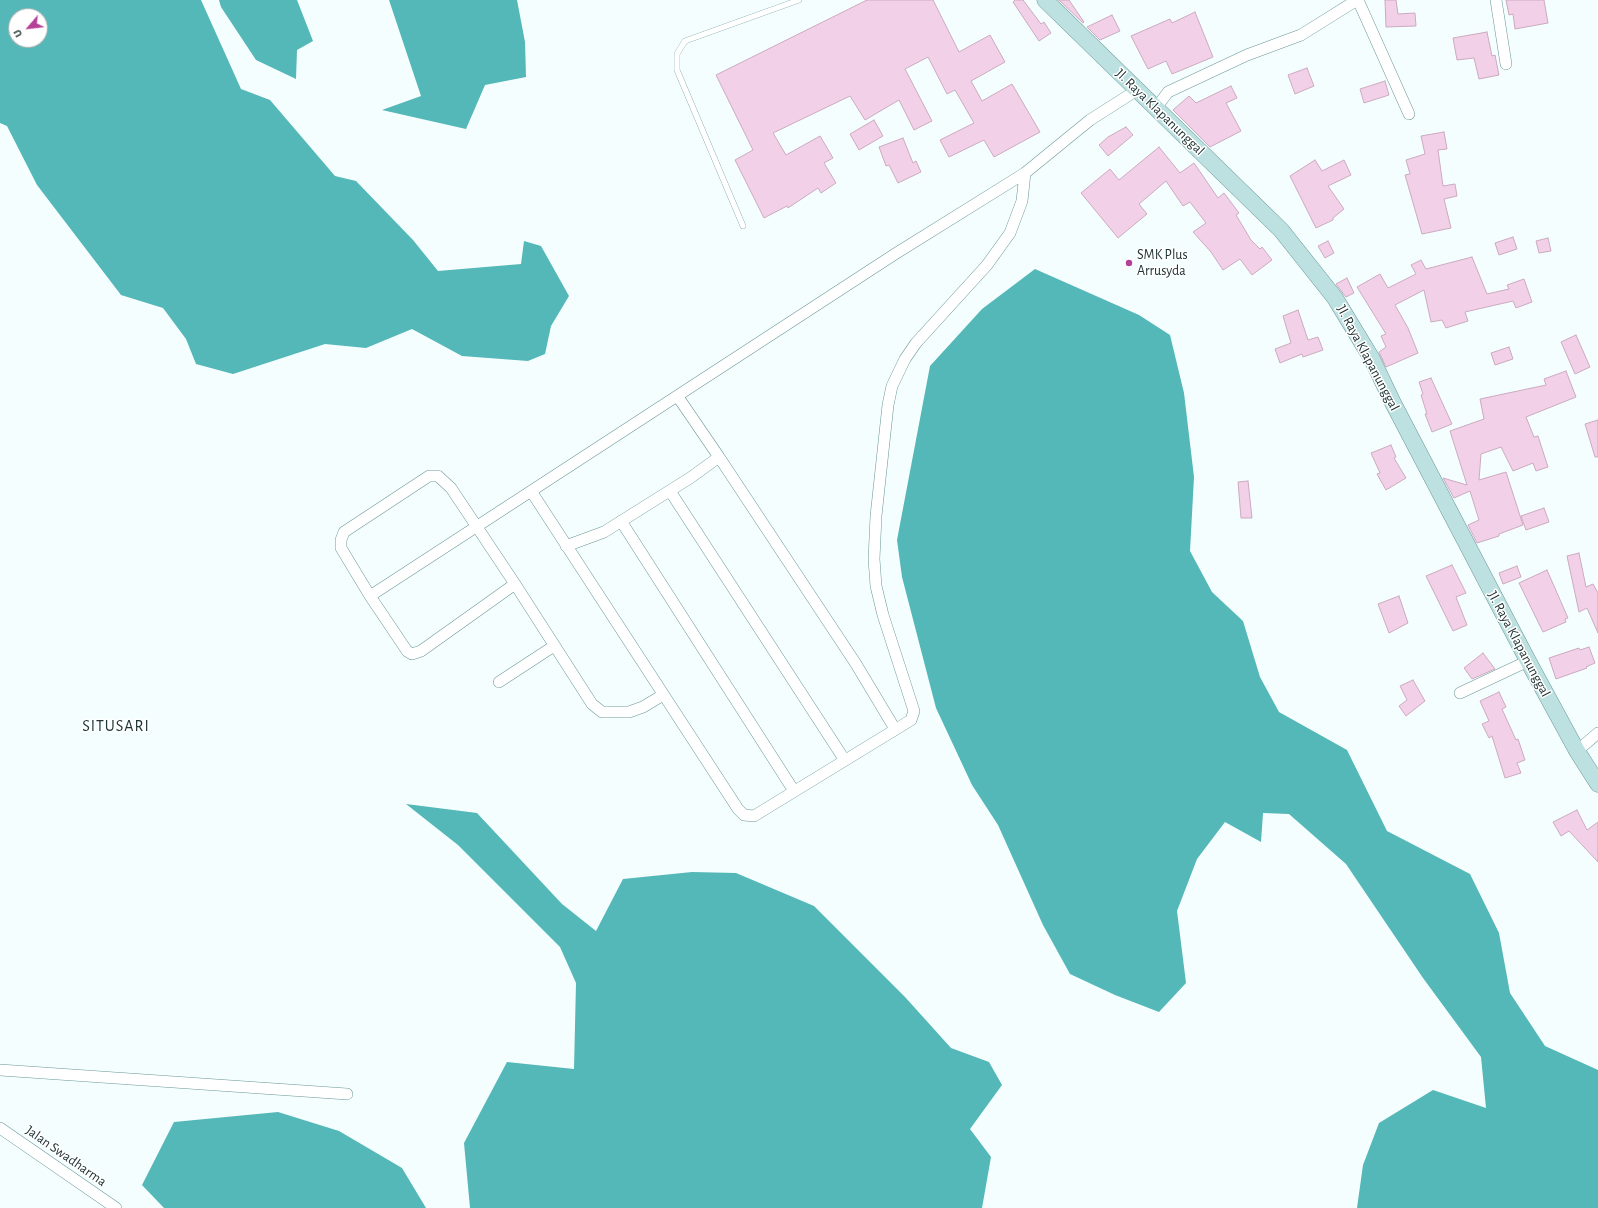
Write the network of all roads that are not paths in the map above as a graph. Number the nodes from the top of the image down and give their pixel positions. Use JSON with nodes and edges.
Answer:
{"nodes":[{"id":1,"x":799,"y":0,"type":"edge"},
{"id":2,"x":1045,"y":0,"type":"edge"},
{"id":3,"x":1358,"y":0,"type":"edge"},
{"id":4,"x":1496,"y":0,"type":"edge"},
{"id":5,"x":1506,"y":64,"type":"dead end"},
{"id":6,"x":1137,"y":90,"type":"junction"},
{"id":7,"x":1156,"y":108,"type":"junction"},
{"id":8,"x":1409,"y":114,"type":"dead end"},
{"id":9,"x":1025,"y":173,"type":"junction"},
{"id":10,"x":743,"y":226,"type":"dead end"},
{"id":11,"x":678,"y":397,"type":"junction"},
{"id":12,"x":719,"y":457,"type":"junction"},
{"id":13,"x":531,"y":490,"type":"junction"},
{"id":14,"x":670,"y":491,"type":"junction"},
{"id":15,"x":621,"y":521,"type":"junction"},
{"id":16,"x":477,"y":528,"type":"junction"},
{"id":17,"x":566,"y":546,"type":"junction"},
{"id":18,"x":515,"y":584,"type":"junction"},
{"id":19,"x":370,"y":596,"type":"junction"},
{"id":20,"x":554,"y":646,"type":"junction"},
{"id":21,"x":1528,"y":661,"type":"junction"},
{"id":22,"x":499,"y":682,"type":"dead end"},
{"id":23,"x":1460,"y":693,"type":"dead end"},
{"id":24,"x":663,"y":694,"type":"junction"},
{"id":25,"x":895,"y":729,"type":"junction"},
{"id":26,"x":1598,"y":733,"type":"edge"},
{"id":27,"x":1577,"y":751,"type":"junction"},
{"id":28,"x":844,"y":759,"type":"junction"},
{"id":29,"x":1598,"y":784,"type":"edge"},
{"id":30,"x":794,"y":791,"type":"junction"},
{"id":31,"x":0,"y":1070,"type":"edge"},
{"id":32,"x":347,"y":1094,"type":"dead end"},
{"id":33,"x":0,"y":1128,"type":"edge"},
{"id":34,"x":116,"y":1208,"type":"edge"}],
"edges":[{"from":1,"to":10,"type":"lane"},
{"from":2,"to":6,"type":"street","name":"Jl. Raya Klapanunggal"},
{"from":3,"to":7,"type":"street"},
{"from":3,"to":8,"type":"street"},
{"from":4,"to":5,"type":"street"},
{"from":6,"to":7,"type":"street","name":"Jl. Raya Klapanunggal"},
{"from":6,"to":9,"type":"street"},
{"from":7,"to":21,"type":"street","name":"Jl. Raya Klapanunggal"},
{"from":9,"to":11,"type":"street"},
{"from":9,"to":25,"type":"street"},
{"from":11,"to":12,"type":"street"},
{"from":11,"to":13,"type":"street"},
{"from":12,"to":14,"type":"street"},
{"from":12,"to":25,"type":"street"},
{"from":13,"to":16,"type":"street"},
{"from":13,"to":17,"type":"street"},
{"from":14,"to":15,"type":"street"},
{"from":14,"to":28,"type":"street"},
{"from":15,"to":17,"type":"street"},
{"from":15,"to":30,"type":"street"},
{"from":16,"to":18,"type":"street"},
{"from":16,"to":19,"type":"street"},
{"from":16,"to":19,"type":"street"},
{"from":17,"to":24,"type":"street"},
{"from":18,"to":19,"type":"street"},
{"from":18,"to":20,"type":"street"},
{"from":20,"to":22,"type":"street"},
{"from":20,"to":24,"type":"street"},
{"from":21,"to":23,"type":"street"},
{"from":21,"to":27,"type":"street","name":"Jl. Raya Klapanunggal"},
{"from":24,"to":30,"type":"street"},
{"from":25,"to":28,"type":"street"},
{"from":26,"to":27,"type":"street"},
{"from":27,"to":29,"type":"street","name":"Jl. Raya Klapanunggal"},
{"from":28,"to":30,"type":"street"},
{"from":31,"to":32,"type":"street"},
{"from":33,"to":34,"type":"street","name":"Jalan Swadharma"}]}
